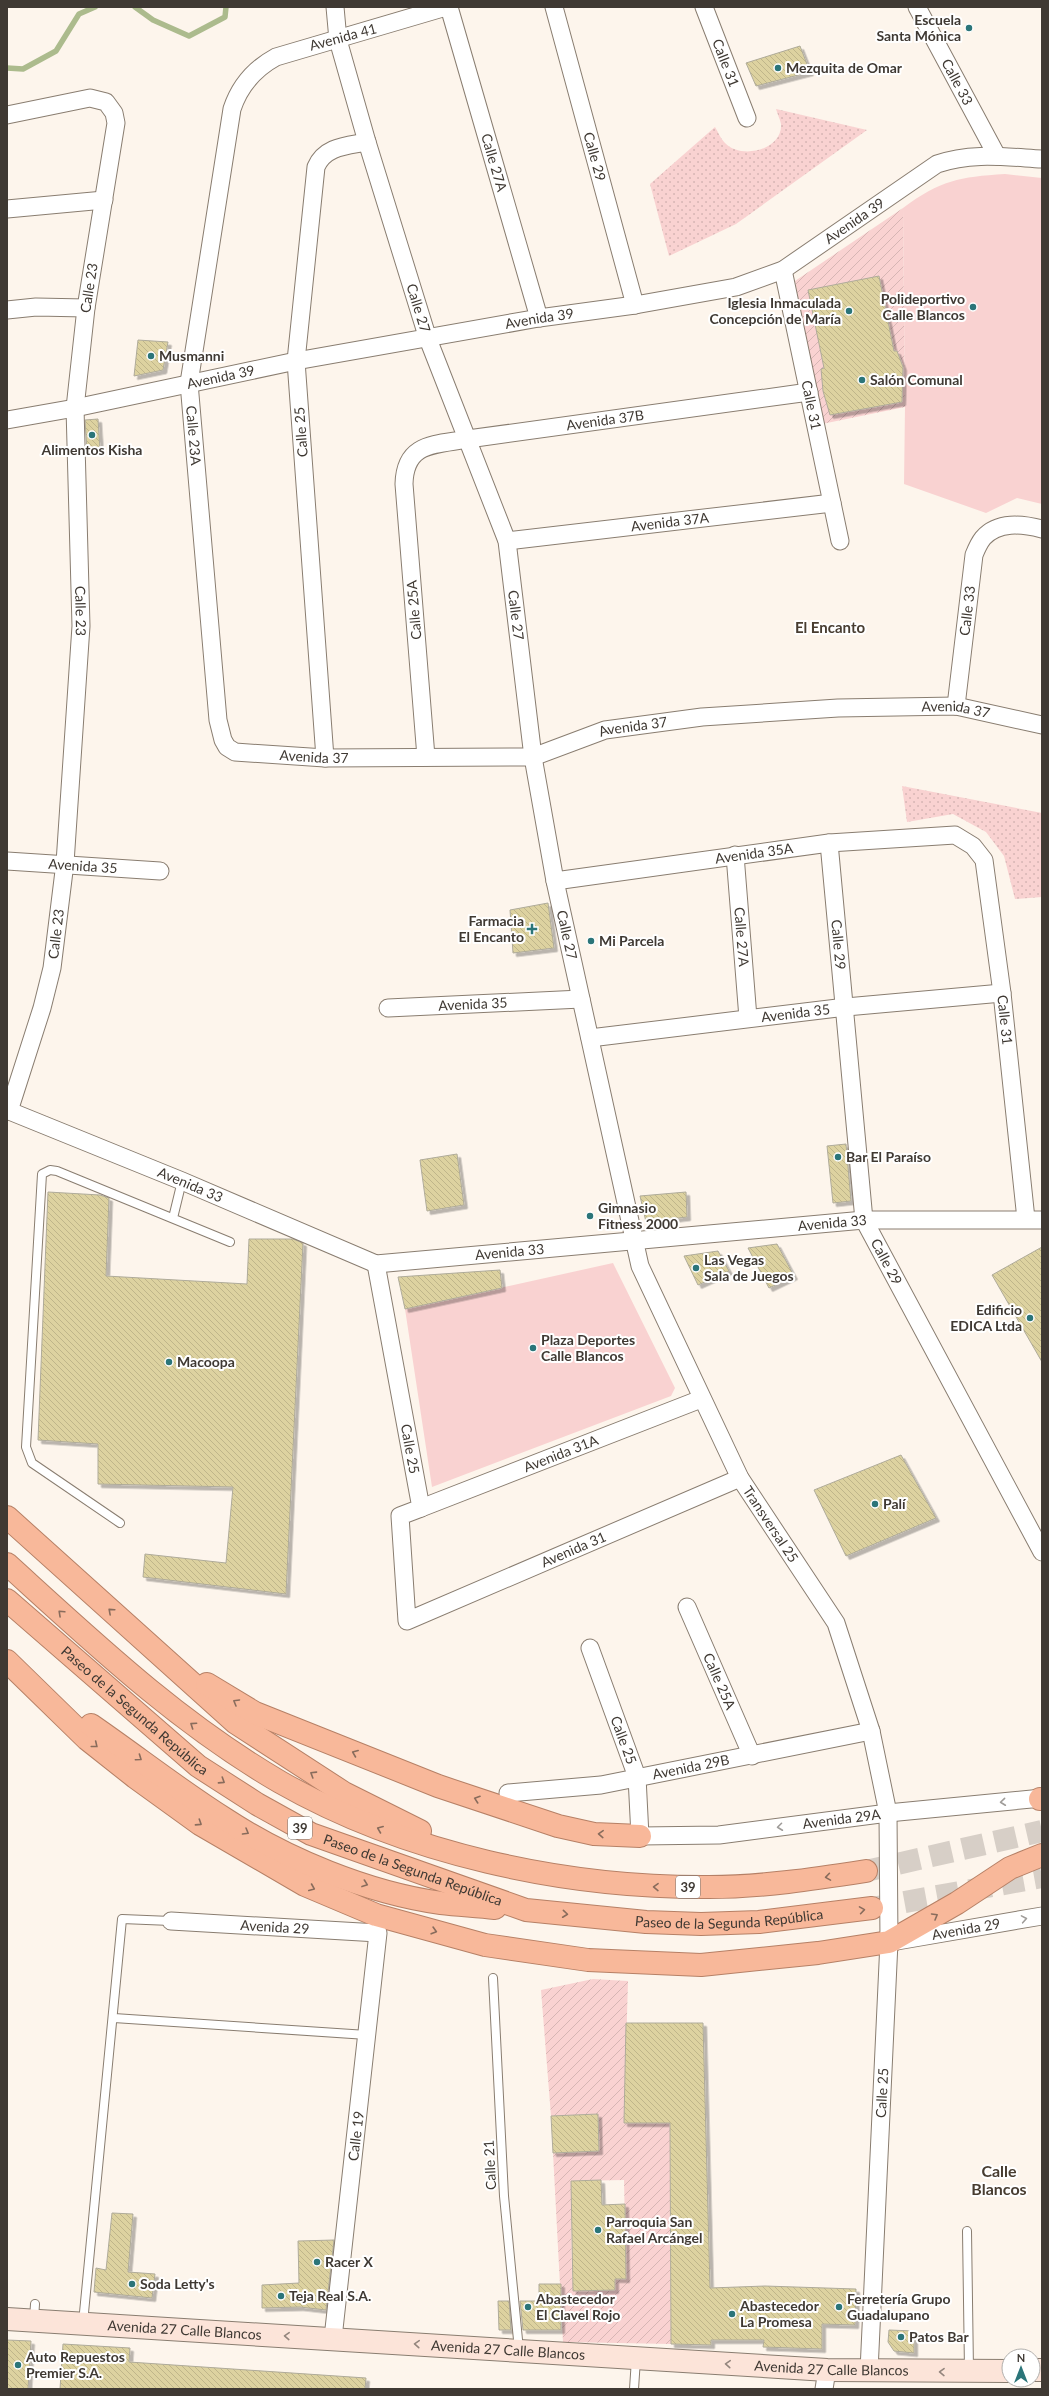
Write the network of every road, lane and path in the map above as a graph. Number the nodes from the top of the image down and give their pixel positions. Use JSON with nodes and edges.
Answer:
{"nodes":[{"id":1,"x":335,"y":7,"type":"edge"},
{"id":2,"x":447,"y":7,"type":"edge"},
{"id":3,"x":554,"y":7,"type":"edge"},
{"id":4,"x":704,"y":7,"type":"edge"},
{"id":5,"x":917,"y":7,"type":"edge"},
{"id":6,"x":338,"y":40,"type":"junction"},
{"id":7,"x":247,"y":80,"type":"joint"},
{"id":8,"x":7,"y":114,"type":"edge"},
{"id":9,"x":747,"y":118,"type":"dead end"},
{"id":10,"x":367,"y":142,"type":"junction"},
{"id":11,"x":997,"y":156,"type":"junction"},
{"id":12,"x":1042,"y":159,"type":"edge"},
{"id":13,"x":104,"y":200,"type":"junction"},
{"id":14,"x":7,"y":209,"type":"edge"},
{"id":15,"x":783,"y":270,"type":"junction"},
{"id":16,"x":635,"y":306,"type":"junction"},
{"id":17,"x":86,"y":308,"type":"junction"},
{"id":18,"x":7,"y":310,"type":"edge"},
{"id":19,"x":540,"y":318,"type":"junction"},
{"id":20,"x":428,"y":339,"type":"junction"},
{"id":21,"x":296,"y":361,"type":"junction"},
{"id":22,"x":189,"y":383,"type":"junction"},
{"id":23,"x":809,"y":392,"type":"junction"},
{"id":24,"x":75,"y":408,"type":"junction"},
{"id":25,"x":7,"y":420,"type":"edge"},
{"id":26,"x":468,"y":439,"type":"junction"},
{"id":27,"x":407,"y":462,"type":"joint"},
{"id":28,"x":832,"y":503,"type":"junction"},
{"id":29,"x":1042,"y":529,"type":"edge"},
{"id":30,"x":507,"y":541,"type":"junction"},
{"id":31,"x":840,"y":541,"type":"dead end"},
{"id":32,"x":956,"y":706,"type":"junction"},
{"id":33,"x":1042,"y":725,"type":"edge"},
{"id":34,"x":228,"y":747,"type":"joint"},
{"id":35,"x":533,"y":757,"type":"junction"},
{"id":36,"x":325,"y":758,"type":"junction"},
{"id":37,"x":426,"y":758,"type":"junction"},
{"id":38,"x":955,"y":835,"type":"joint"},
{"id":39,"x":829,"y":843,"type":"junction"},
{"id":40,"x":735,"y":855,"type":"junction"},
{"id":41,"x":7,"y":861,"type":"edge"},
{"id":42,"x":65,"y":863,"type":"junction"},
{"id":43,"x":160,"y":871,"type":"dead end"},
{"id":44,"x":555,"y":881,"type":"junction"},
{"id":45,"x":1002,"y":993,"type":"junction"},
{"id":46,"x":581,"y":999,"type":"junction"},
{"id":47,"x":846,"y":1007,"type":"junction"},
{"id":48,"x":388,"y":1008,"type":"dead end"},
{"id":49,"x":748,"y":1018,"type":"junction"},
{"id":50,"x":590,"y":1038,"type":"junction"},
{"id":51,"x":8,"y":1111,"type":"edge"},
{"id":52,"x":182,"y":1181,"type":"junction"},
{"id":53,"x":173,"y":1218,"type":"junction"},
{"id":54,"x":1034,"y":1219,"type":"edge"},
{"id":55,"x":864,"y":1220,"type":"junction"},
{"id":56,"x":633,"y":1241,"type":"junction"},
{"id":57,"x":230,"y":1242,"type":"dead end"},
{"id":58,"x":376,"y":1264,"type":"junction"},
{"id":59,"x":701,"y":1399,"type":"junction"},
{"id":60,"x":740,"y":1478,"type":"junction"},
{"id":61,"x":420,"y":1508,"type":"junction"},
{"id":62,"x":7,"y":1517,"type":"edge"},
{"id":63,"x":120,"y":1523,"type":"dead end"},
{"id":64,"x":1042,"y":1552,"type":"edge"},
{"id":65,"x":7,"y":1564,"type":"edge"},
{"id":66,"x":7,"y":1600,"type":"edge"},
{"id":67,"x":687,"y":1607,"type":"dead end"},
{"id":68,"x":140,"y":1638,"type":"junction"},
{"id":69,"x":590,"y":1648,"type":"dead end"},
{"id":70,"x":7,"y":1661,"type":"edge"},
{"id":71,"x":27,"y":1679,"type":"junction"},
{"id":72,"x":871,"y":1731,"type":"junction"},
{"id":73,"x":752,"y":1756,"type":"junction"},
{"id":74,"x":637,"y":1777,"type":"junction"},
{"id":75,"x":508,"y":1793,"type":"dead end"},
{"id":76,"x":1041,"y":1799,"type":"edge"},
{"id":77,"x":888,"y":1814,"type":"junction"},
{"id":78,"x":640,"y":1836,"type":"junction"},
{"id":79,"x":1042,"y":1855,"type":"edge"},
{"id":80,"x":471,"y":1856,"type":"junction"},
{"id":81,"x":866,"y":1871,"type":"tunnel mouth"},
{"id":82,"x":872,"y":1908,"type":"tunnel mouth"},
{"id":83,"x":526,"y":1910,"type":"junction"},
{"id":84,"x":1042,"y":1916,"type":"edge"},
{"id":85,"x":171,"y":1921,"type":"joint"},
{"id":86,"x":378,"y":1933,"type":"joint"},
{"id":87,"x":889,"y":1942,"type":"junction"},
{"id":88,"x":493,"y":1978,"type":"dead end"},
{"id":89,"x":114,"y":2018,"type":"junction"},
{"id":90,"x":367,"y":2036,"type":"junction"},
{"id":91,"x":966,"y":2231,"type":"dead end"},
{"id":92,"x":7,"y":2319,"type":"edge"},
{"id":93,"x":83,"y":2324,"type":"junction"},
{"id":94,"x":333,"y":2338,"type":"junction"},
{"id":95,"x":519,"y":2350,"type":"junction"},
{"id":96,"x":636,"y":2358,"type":"junction"},
{"id":97,"x":869,"y":2371,"type":"junction"},
{"id":98,"x":1001,"y":2371,"type":"edge"},
{"id":99,"x":969,"y":2372,"type":"junction"},
{"id":100,"x":825,"y":2380,"type":"edge"},
{"id":101,"x":634,"y":2389,"type":"edge"}],
"edges":[{"from":1,"to":6,"type":"street","name":"Calle 27"},
{"from":2,"to":6,"type":"street","name":"Avenida 41"},
{"from":2,"to":19,"type":"street","name":"Calle 27A"},
{"from":3,"to":16,"type":"street","name":"Calle 29"},
{"from":4,"to":9,"type":"street","name":"Calle 31"},
{"from":5,"to":11,"type":"street","name":"Calle 33"},
{"from":6,"to":7,"type":"street","name":"Avenida 41"},
{"from":6,"to":10,"type":"street","name":"Calle 27"},
{"from":7,"to":22,"type":"street","name":"Calle 23A"},
{"from":8,"to":13,"type":"street","name":"Calle 23"},
{"from":10,"to":20,"type":"street","name":"Calle 27"},
{"from":10,"to":21,"type":"street","name":"Calle 25"},
{"from":11,"to":12,"type":"street","name":"Avenida 39"},
{"from":11,"to":15,"type":"street","name":"Avenida 39"},
{"from":13,"to":14,"type":"street"},
{"from":13,"to":17,"type":"street","name":"Calle 23"},
{"from":15,"to":16,"type":"street","name":"Avenida 39"},
{"from":15,"to":23,"type":"street","name":"Calle 31"},
{"from":16,"to":19,"type":"street","name":"Avenida 39"},
{"from":17,"to":18,"type":"street"},
{"from":17,"to":24,"type":"street","name":"Calle 23"},
{"from":19,"to":20,"type":"street","name":"Avenida 39"},
{"from":20,"to":21,"type":"street","name":"Avenida 39"},
{"from":20,"to":26,"type":"street","name":"Calle 27"},
{"from":21,"to":22,"type":"street","name":"Avenida 39"},
{"from":21,"to":36,"type":"street","name":"Calle 25"},
{"from":22,"to":24,"type":"street","name":"Avenida 39"},
{"from":22,"to":34,"type":"street","name":"Calle 23A"},
{"from":23,"to":26,"type":"street","name":"Avenida 37B"},
{"from":23,"to":28,"type":"street","name":"Calle 31"},
{"from":24,"to":25,"type":"street","name":"Avenida 39"},
{"from":24,"to":42,"type":"street","name":"Calle 23"},
{"from":26,"to":27,"type":"street","name":"Avenida 37B"},
{"from":26,"to":30,"type":"street","name":"Calle 27"},
{"from":27,"to":37,"type":"street","name":"Calle 25A"},
{"from":28,"to":30,"type":"street","name":"Avenida 37A"},
{"from":28,"to":31,"type":"street","name":"Calle 31"},
{"from":29,"to":32,"type":"street","name":"Calle 33"},
{"from":30,"to":35,"type":"street","name":"Calle 27"},
{"from":32,"to":33,"type":"street","name":"Avenida 37"},
{"from":32,"to":35,"type":"street","name":"Avenida 37"},
{"from":34,"to":36,"type":"street","name":"Avenida 37"},
{"from":35,"to":37,"type":"street","name":"Avenida 37"},
{"from":35,"to":44,"type":"street","name":"Calle 27"},
{"from":36,"to":37,"type":"street","name":"Avenida 37"},
{"from":38,"to":39,"type":"street","name":"Avenida 35A"},
{"from":38,"to":45,"type":"street","name":"Calle 31"},
{"from":39,"to":40,"type":"street","name":"Avenida 35A"},
{"from":39,"to":47,"type":"street","name":"Calle 29"},
{"from":40,"to":44,"type":"street","name":"Avenida 35A"},
{"from":40,"to":49,"type":"street","name":"Calle 27A"},
{"from":41,"to":42,"type":"street","name":"Avenida 35"},
{"from":42,"to":43,"type":"street","name":"Avenida 35"},
{"from":42,"to":51,"type":"street","name":"Calle 23"},
{"from":44,"to":46,"type":"street","name":"Calle 27"},
{"from":45,"to":47,"type":"street","name":"Avenida 35"},
{"from":45,"to":54,"type":"street","name":"Calle 31"},
{"from":46,"to":48,"type":"street","name":"Avenida 35"},
{"from":46,"to":50,"type":"street","name":"Calle 27"},
{"from":47,"to":49,"type":"street","name":"Avenida 35"},
{"from":47,"to":55,"type":"street","name":"Calle 29"},
{"from":49,"to":50,"type":"street","name":"Avenida 35"},
{"from":50,"to":56,"type":"street","name":"Calle 27"},
{"from":51,"to":52,"type":"street","name":"Avenida 33"},
{"from":52,"to":53,"type":"lane"},
{"from":52,"to":58,"type":"street","name":"Avenida 33"},
{"from":53,"to":57,"type":"lane"},
{"from":53,"to":63,"type":"lane"},
{"from":54,"to":55,"type":"street","name":"Avenida 33"},
{"from":55,"to":56,"type":"street","name":"Avenida 33"},
{"from":55,"to":64,"type":"street","name":"Calle 29"},
{"from":56,"to":58,"type":"street","name":"Avenida 33"},
{"from":56,"to":59,"type":"street","name":"Transversal 25"},
{"from":58,"to":61,"type":"street","name":"Calle 25"},
{"from":59,"to":60,"type":"street","name":"Transversal 25"},
{"from":59,"to":61,"type":"street","name":"Avenida 31A"},
{"from":60,"to":61,"type":"street","name":"Avenida 31"},
{"from":60,"to":72,"type":"street","name":"Transversal 25"},
{"from":68,"to":62,"type":"highway","one_way":true},
{"from":80,"to":65,"type":"highway","name":"Paseo de la Segunda República","number":"39","one_way":true},
{"from":66,"to":83,"type":"highway","name":"Paseo de la Segunda República","number":"39","one_way":true},
{"from":67,"to":73,"type":"street","name":"Calle 25A"},
{"from":78,"to":68,"type":"highway","one_way":true},
{"from":80,"to":68,"type":"highway","one_way":true},
{"from":69,"to":74,"type":"street","name":"Calle 25"},
{"from":70,"to":71,"type":"highway"},
{"from":71,"to":83,"type":"highway","one_way":true},
{"from":71,"to":87,"type":"highway","one_way":true},
{"from":72,"to":73,"type":"street","name":"Avenida 29B"},
{"from":72,"to":77,"type":"street","name":"Transversal 25"},
{"from":73,"to":74,"type":"street","name":"Avenida 29B"},
{"from":74,"to":75,"type":"street","name":"Avenida 29B"},
{"from":74,"to":78,"type":"street","name":"Calle 25"},
{"from":76,"to":77,"type":"street","name":"Avenida 29A","one_way":true},
{"from":77,"to":78,"type":"street","name":"Avenida 29A","one_way":true},
{"from":77,"to":87,"type":"street","name":"Calle 25"},
{"from":87,"to":79,"type":"highway","one_way":true},
{"from":81,"to":80,"type":"highway","name":"Paseo de la Segunda República","number":"39","one_way":true},
{"from":83,"to":82,"type":"highway","name":"Paseo de la Segunda República","number":"39","one_way":true},
{"from":87,"to":84,"type":"street","name":"Avenida 29","one_way":true},
{"from":85,"to":86,"type":"street","name":"Avenida 29"},
{"from":85,"to":89,"type":"lane"},
{"from":86,"to":90,"type":"street","name":"Calle 19"},
{"from":87,"to":97,"type":"street","name":"Calle 25"},
{"from":88,"to":95,"type":"lane","name":"Calle 21"},
{"from":89,"to":90,"type":"lane"},
{"from":89,"to":93,"type":"lane"},
{"from":90,"to":94,"type":"street","name":"Calle 19"},
{"from":91,"to":99,"type":"lane"},
{"from":92,"to":93,"type":"main road","name":"Avenida 27 Calle Blancos"},
{"from":94,"to":93,"type":"main road","name":"Avenida 27 Calle Blancos","one_way":true},
{"from":95,"to":94,"type":"main road","name":"Avenida 27 Calle Blancos","one_way":true},
{"from":95,"to":96,"type":"main road","name":"Avenida 27 Calle Blancos"},
{"from":100,"to":96,"type":"main road","name":"Avenida 27 Calle Blancos","one_way":true},
{"from":96,"to":101,"type":"lane"},
{"from":99,"to":97,"type":"main road","name":"Avenida 27 Calle Blancos","one_way":true},
{"from":97,"to":100,"type":"main road","name":"Avenida 27 Calle Blancos"},
{"from":98,"to":99,"type":"main road","name":"Avenida 27 Calle Blancos"}]}
